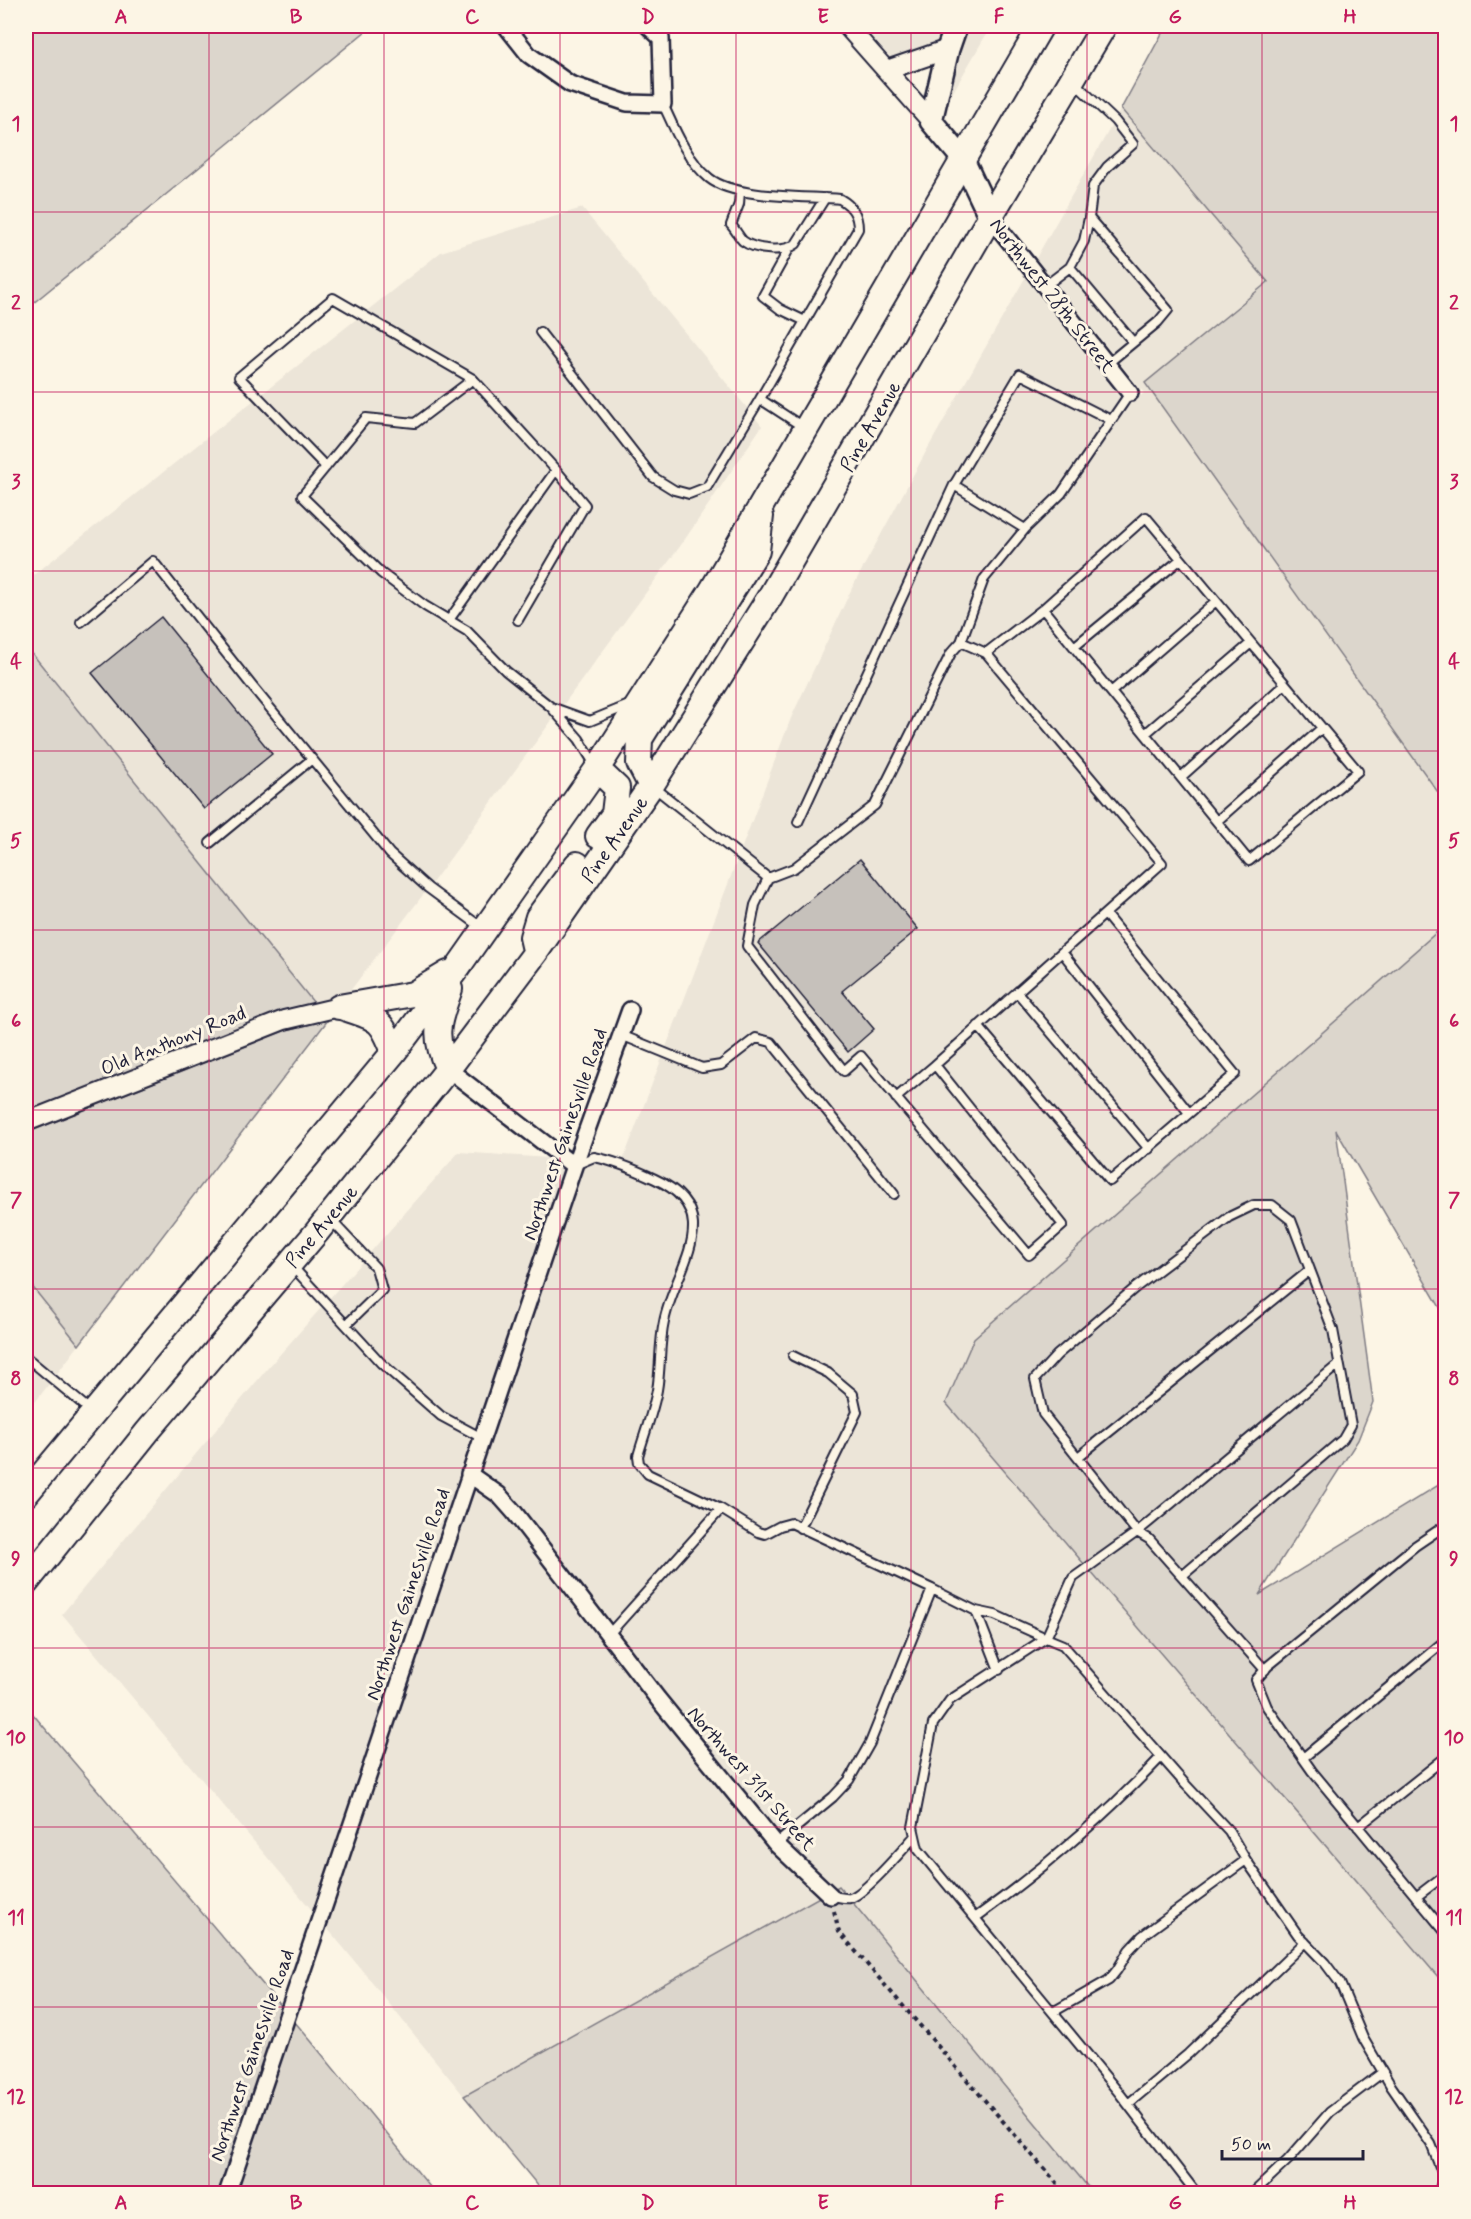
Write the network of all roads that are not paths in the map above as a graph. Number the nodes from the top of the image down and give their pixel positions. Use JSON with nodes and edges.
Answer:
{"nodes":[{"id":1,"x":506,"y":26,"type":"edge"},
{"id":2,"x":648,"y":26,"type":"edge"},
{"id":3,"x":847,"y":26,"type":"edge"},
{"id":4,"x":956,"y":26,"type":"edge"},
{"id":5,"x":1041,"y":26,"type":"edge"},
{"id":6,"x":1104,"y":26,"type":"edge"},
{"id":7,"x":948,"y":49,"type":"junction"},
{"id":8,"x":887,"y":70,"type":"junction"},
{"id":9,"x":1072,"y":80,"type":"junction"},
{"id":10,"x":663,"y":104,"type":"junction"},
{"id":11,"x":931,"y":122,"type":"junction"},
{"id":12,"x":962,"y":158,"type":"junction"},
{"id":13,"x":740,"y":192,"type":"junction"},
{"id":14,"x":825,"y":198,"type":"junction"},
{"id":15,"x":990,"y":217,"type":"junction"},
{"id":16,"x":1089,"y":218,"type":"junction"},
{"id":17,"x":789,"y":249,"type":"junction"},
{"id":18,"x":1070,"y":267,"type":"junction"},
{"id":19,"x":1045,"y":286,"type":"junction"},
{"id":20,"x":805,"y":321,"type":"junction"},
{"id":21,"x":540,"y":332,"type":"dead end"},
{"id":22,"x":1133,"y":342,"type":"junction"},
{"id":23,"x":1107,"y":364,"type":"junction"},
{"id":24,"x":473,"y":379,"type":"junction"},
{"id":25,"x":1130,"y":393,"type":"joint"},
{"id":26,"x":760,"y":399,"type":"junction"},
{"id":27,"x":1111,"y":420,"type":"junction"},
{"id":28,"x":807,"y":429,"type":"junction"},
{"id":29,"x":326,"y":467,"type":"junction"},
{"id":30,"x":556,"y":470,"type":"junction"},
{"id":31,"x":954,"y":485,"type":"junction"},
{"id":32,"x":762,"y":505,"type":"junction"},
{"id":33,"x":1025,"y":529,"type":"junction"},
{"id":34,"x":1181,"y":559,"type":"junction"},
{"id":35,"x":1216,"y":600,"type":"junction"},
{"id":36,"x":1043,"y":609,"type":"junction"},
{"id":37,"x":449,"y":620,"type":"junction"},
{"id":38,"x":518,"y":620,"type":"dead end"},
{"id":39,"x":81,"y":622,"type":"dead end"},
{"id":40,"x":961,"y":642,"type":"junction"},
{"id":41,"x":1251,"y":643,"type":"junction"},
{"id":42,"x":1074,"y":647,"type":"junction"},
{"id":43,"x":986,"y":653,"type":"junction"},
{"id":44,"x":1286,"y":684,"type":"junction"},
{"id":45,"x":1111,"y":692,"type":"junction"},
{"id":46,"x":645,"y":695,"type":"junction"},
{"id":47,"x":551,"y":707,"type":"junction"},
{"id":48,"x":1322,"y":728,"type":"junction"},
{"id":49,"x":1145,"y":734,"type":"junction"},
{"id":50,"x":312,"y":759,"type":"junction"},
{"id":51,"x":597,"y":769,"type":"junction"},
{"id":52,"x":1180,"y":777,"type":"junction"},
{"id":53,"x":651,"y":786,"type":"junction"},
{"id":54,"x":1216,"y":820,"type":"junction"},
{"id":55,"x":798,"y":822,"type":"dead end"},
{"id":56,"x":210,"y":843,"type":"dead end"},
{"id":57,"x":768,"y":878,"type":"junction"},
{"id":58,"x":1105,"y":914,"type":"junction"},
{"id":59,"x":484,"y":930,"type":"junction"},
{"id":60,"x":536,"y":952,"type":"junction"},
{"id":61,"x":1062,"y":952,"type":"junction"},
{"id":62,"x":458,"y":968,"type":"junction"},
{"id":63,"x":1017,"y":992,"type":"junction"},
{"id":64,"x":339,"y":1007,"type":"junction"},
{"id":65,"x":630,"y":1010,"type":"dead end"},
{"id":66,"x":978,"y":1026,"type":"junction"},
{"id":67,"x":621,"y":1035,"type":"junction"},
{"id":68,"x":394,"y":1052,"type":"junction"},
{"id":69,"x":935,"y":1065,"type":"junction"},
{"id":70,"x":448,"y":1069,"type":"junction"},
{"id":71,"x":896,"y":1098,"type":"junction"},
{"id":72,"x":1189,"y":1113,"type":"junction"},
{"id":73,"x":26,"y":1122,"type":"edge"},
{"id":74,"x":1149,"y":1149,"type":"junction"},
{"id":75,"x":574,"y":1166,"type":"junction"},
{"id":76,"x":894,"y":1194,"type":"dead end"},
{"id":77,"x":328,"y":1218,"type":"junction"},
{"id":78,"x":290,"y":1264,"type":"junction"},
{"id":79,"x":1310,"y":1270,"type":"junction"},
{"id":80,"x":346,"y":1325,"type":"junction"},
{"id":81,"x":793,"y":1356,"type":"dead end"},
{"id":82,"x":26,"y":1357,"type":"edge"},
{"id":83,"x":1339,"y":1364,"type":"junction"},
{"id":84,"x":93,"y":1412,"type":"junction"},
{"id":85,"x":482,"y":1438,"type":"junction"},
{"id":86,"x":1078,"y":1457,"type":"junction"},
{"id":87,"x":470,"y":1474,"type":"junction"},
{"id":88,"x":26,"y":1494,"type":"edge"},
{"id":89,"x":722,"y":1509,"type":"junction"},
{"id":90,"x":1446,"y":1525,"type":"edge"},
{"id":91,"x":800,"y":1528,"type":"junction"},
{"id":92,"x":1137,"y":1532,"type":"junction"},
{"id":93,"x":1182,"y":1576,"type":"junction"},
{"id":94,"x":26,"y":1583,"type":"edge"},
{"id":95,"x":932,"y":1589,"type":"junction"},
{"id":96,"x":976,"y":1611,"type":"junction"},
{"id":97,"x":609,"y":1634,"type":"junction"},
{"id":98,"x":1046,"y":1638,"type":"junction"},
{"id":99,"x":1446,"y":1640,"type":"edge"},
{"id":100,"x":999,"y":1670,"type":"junction"},
{"id":101,"x":1265,"y":1670,"type":"junction"},
{"id":102,"x":1446,"y":1756,"type":"edge"},
{"id":103,"x":1161,"y":1757,"type":"junction"},
{"id":104,"x":1303,"y":1758,"type":"junction"},
{"id":105,"x":1358,"y":1827,"type":"junction"},
{"id":106,"x":915,"y":1836,"type":"junction"},
{"id":107,"x":776,"y":1844,"type":"junction"},
{"id":108,"x":1246,"y":1860,"type":"junction"},
{"id":109,"x":1446,"y":1874,"type":"edge"},
{"id":110,"x":831,"y":1896,"type":"joint"},
{"id":111,"x":1416,"y":1897,"type":"junction"},
{"id":112,"x":975,"y":1918,"type":"junction"},
{"id":113,"x":1446,"y":1933,"type":"edge"},
{"id":114,"x":1305,"y":1942,"type":"junction"},
{"id":115,"x":1053,"y":2012,"type":"junction"},
{"id":116,"x":1383,"y":2072,"type":"junction"},
{"id":117,"x":1128,"y":2104,"type":"junction"},
{"id":118,"x":1440,"y":2191,"type":"edge"},
{"id":119,"x":227,"y":2193,"type":"edge"},
{"id":120,"x":1197,"y":2193,"type":"edge"},
{"id":121,"x":1252,"y":2193,"type":"edge"}],
"edges":[{"from":1,"to":10,"type":"street"},
{"from":2,"to":10,"type":"street"},
{"from":3,"to":8,"type":"street","name":"Northwest 28th Street"},
{"from":4,"to":7,"type":"main road"},
{"from":5,"to":12,"type":"highway"},
{"from":6,"to":9,"type":"highway","name":"Pine Avenue"},
{"from":7,"to":8,"type":"street"},
{"from":7,"to":11,"type":"main road"},
{"from":8,"to":11,"type":"street","name":"Northwest 28th Street"},
{"from":9,"to":15,"type":"highway","name":"Pine Avenue"},
{"from":9,"to":16,"type":"lane"},
{"from":10,"to":13,"type":"lane"},
{"from":11,"to":12,"type":"main road","name":"Northwest 28th Street"},
{"from":12,"to":15,"type":"main road","name":"Northwest 28th Street"},
{"from":12,"to":28,"type":"highway"},
{"from":13,"to":14,"type":"lane"},
{"from":13,"to":17,"type":"lane"},
{"from":14,"to":17,"type":"lane"},
{"from":14,"to":20,"type":"lane"},
{"from":15,"to":19,"type":"street","name":"Northwest 28th Street"},
{"from":15,"to":53,"type":"highway","name":"Pine Avenue"},
{"from":16,"to":18,"type":"lane"},
{"from":16,"to":22,"type":"lane"},
{"from":17,"to":20,"type":"lane"},
{"from":18,"to":19,"type":"lane"},
{"from":18,"to":22,"type":"lane"},
{"from":19,"to":23,"type":"street","name":"Northwest 28th Street"},
{"from":20,"to":26,"type":"lane"},
{"from":21,"to":26,"type":"lane"},
{"from":22,"to":23,"type":"lane"},
{"from":23,"to":25,"type":"street","name":"Northwest 28th Street"},
{"from":24,"to":29,"type":"lane"},
{"from":24,"to":29,"type":"lane"},
{"from":24,"to":30,"type":"lane"},
{"from":25,"to":27,"type":"lane"},
{"from":26,"to":28,"type":"lane"},
{"from":27,"to":31,"type":"lane"},
{"from":27,"to":33,"type":"lane"},
{"from":28,"to":32,"type":"highway"},
{"from":29,"to":37,"type":"lane"},
{"from":30,"to":37,"type":"lane"},
{"from":30,"to":38,"type":"lane"},
{"from":31,"to":33,"type":"lane"},
{"from":31,"to":55,"type":"lane"},
{"from":32,"to":46,"type":"highway"},
{"from":32,"to":53,"type":"highway"},
{"from":33,"to":40,"type":"lane"},
{"from":34,"to":35,"type":"lane"},
{"from":34,"to":36,"type":"lane"},
{"from":34,"to":42,"type":"lane"},
{"from":35,"to":41,"type":"lane"},
{"from":35,"to":45,"type":"lane"},
{"from":36,"to":42,"type":"lane"},
{"from":36,"to":43,"type":"lane"},
{"from":37,"to":47,"type":"lane"},
{"from":39,"to":50,"type":"lane"},
{"from":40,"to":43,"type":"lane"},
{"from":40,"to":57,"type":"lane"},
{"from":41,"to":44,"type":"lane"},
{"from":41,"to":49,"type":"lane"},
{"from":42,"to":45,"type":"lane"},
{"from":43,"to":58,"type":"lane"},
{"from":44,"to":48,"type":"lane"},
{"from":44,"to":52,"type":"lane"},
{"from":45,"to":49,"type":"lane"},
{"from":46,"to":47,"type":"lane"},
{"from":46,"to":51,"type":"highway"},
{"from":47,"to":51,"type":"lane"},
{"from":48,"to":54,"type":"lane"},
{"from":48,"to":54,"type":"lane"},
{"from":49,"to":52,"type":"lane"},
{"from":50,"to":56,"type":"lane"},
{"from":50,"to":59,"type":"lane"},
{"from":51,"to":59,"type":"highway"},
{"from":51,"to":60,"type":"highway"},
{"from":52,"to":54,"type":"lane"},
{"from":53,"to":57,"type":"lane"},
{"from":53,"to":60,"type":"highway","name":"Pine Avenue"},
{"from":57,"to":71,"type":"lane"},
{"from":58,"to":61,"type":"lane"},
{"from":58,"to":72,"type":"lane"},
{"from":59,"to":62,"type":"highway"},
{"from":60,"to":70,"type":"highway","name":"Pine Avenue"},
{"from":61,"to":63,"type":"lane"},
{"from":61,"to":72,"type":"lane"},
{"from":62,"to":64,"type":"highway"},
{"from":62,"to":68,"type":"highway"},
{"from":62,"to":70,"type":"highway"},
{"from":63,"to":66,"type":"lane"},
{"from":63,"to":74,"type":"lane"},
{"from":64,"to":68,"type":"highway"},
{"from":64,"to":73,"type":"street","name":"Old Anthony Road"},
{"from":65,"to":67,"type":"street","name":"Northwest Gainesville Road"},
{"from":66,"to":69,"type":"lane"},
{"from":66,"to":74,"type":"lane"},
{"from":67,"to":75,"type":"street","name":"Northwest Gainesville Road"},
{"from":67,"to":76,"type":"lane"},
{"from":68,"to":84,"type":"highway"},
{"from":69,"to":71,"type":"lane"},
{"from":69,"to":71,"type":"lane"},
{"from":70,"to":75,"type":"street"},
{"from":70,"to":77,"type":"highway","name":"Pine Avenue"},
{"from":72,"to":74,"type":"lane"},
{"from":75,"to":85,"type":"street","name":"Northwest Gainesville Road"},
{"from":75,"to":89,"type":"lane"},
{"from":77,"to":78,"type":"highway","name":"Pine Avenue"},
{"from":77,"to":80,"type":"lane"},
{"from":78,"to":80,"type":"lane"},
{"from":78,"to":94,"type":"highway","name":"Pine Avenue"},
{"from":79,"to":83,"type":"lane"},
{"from":79,"to":86,"type":"lane"},
{"from":79,"to":86,"type":"lane"},
{"from":80,"to":85,"type":"lane"},
{"from":81,"to":91,"type":"lane"},
{"from":82,"to":84,"type":"lane"},
{"from":83,"to":92,"type":"lane"},
{"from":83,"to":93,"type":"lane"},
{"from":84,"to":88,"type":"highway"},
{"from":85,"to":87,"type":"street","name":"Northwest Gainesville Road"},
{"from":86,"to":92,"type":"lane"},
{"from":87,"to":97,"type":"street","name":"Northwest 31st Street"},
{"from":87,"to":119,"type":"street","name":"Northwest Gainesville Road"},
{"from":89,"to":91,"type":"lane"},
{"from":89,"to":97,"type":"lane"},
{"from":90,"to":101,"type":"lane"},
{"from":91,"to":95,"type":"lane"},
{"from":92,"to":93,"type":"lane"},
{"from":92,"to":98,"type":"lane"},
{"from":93,"to":101,"type":"lane"},
{"from":95,"to":96,"type":"lane"},
{"from":95,"to":107,"type":"lane"},
{"from":96,"to":98,"type":"lane"},
{"from":96,"to":100,"type":"lane"},
{"from":97,"to":107,"type":"street","name":"Northwest 31st Street"},
{"from":98,"to":100,"type":"lane"},
{"from":98,"to":103,"type":"lane"},
{"from":99,"to":104,"type":"lane"},
{"from":100,"to":106,"type":"lane"},
{"from":101,"to":104,"type":"lane"},
{"from":102,"to":105,"type":"lane"},
{"from":103,"to":108,"type":"lane"},
{"from":103,"to":112,"type":"lane"},
{"from":104,"to":105,"type":"lane"},
{"from":105,"to":111,"type":"lane"},
{"from":106,"to":110,"type":"lane"},
{"from":106,"to":112,"type":"lane"},
{"from":107,"to":110,"type":"street","name":"Northwest 31st Street"},
{"from":108,"to":114,"type":"lane"},
{"from":108,"to":115,"type":"lane"},
{"from":109,"to":111,"type":"lane"},
{"from":111,"to":113,"type":"lane"},
{"from":112,"to":115,"type":"lane"},
{"from":114,"to":116,"type":"lane"},
{"from":114,"to":117,"type":"lane"},
{"from":115,"to":117,"type":"lane"},
{"from":116,"to":118,"type":"lane"},
{"from":116,"to":121,"type":"lane"},
{"from":117,"to":120,"type":"lane"}]}
